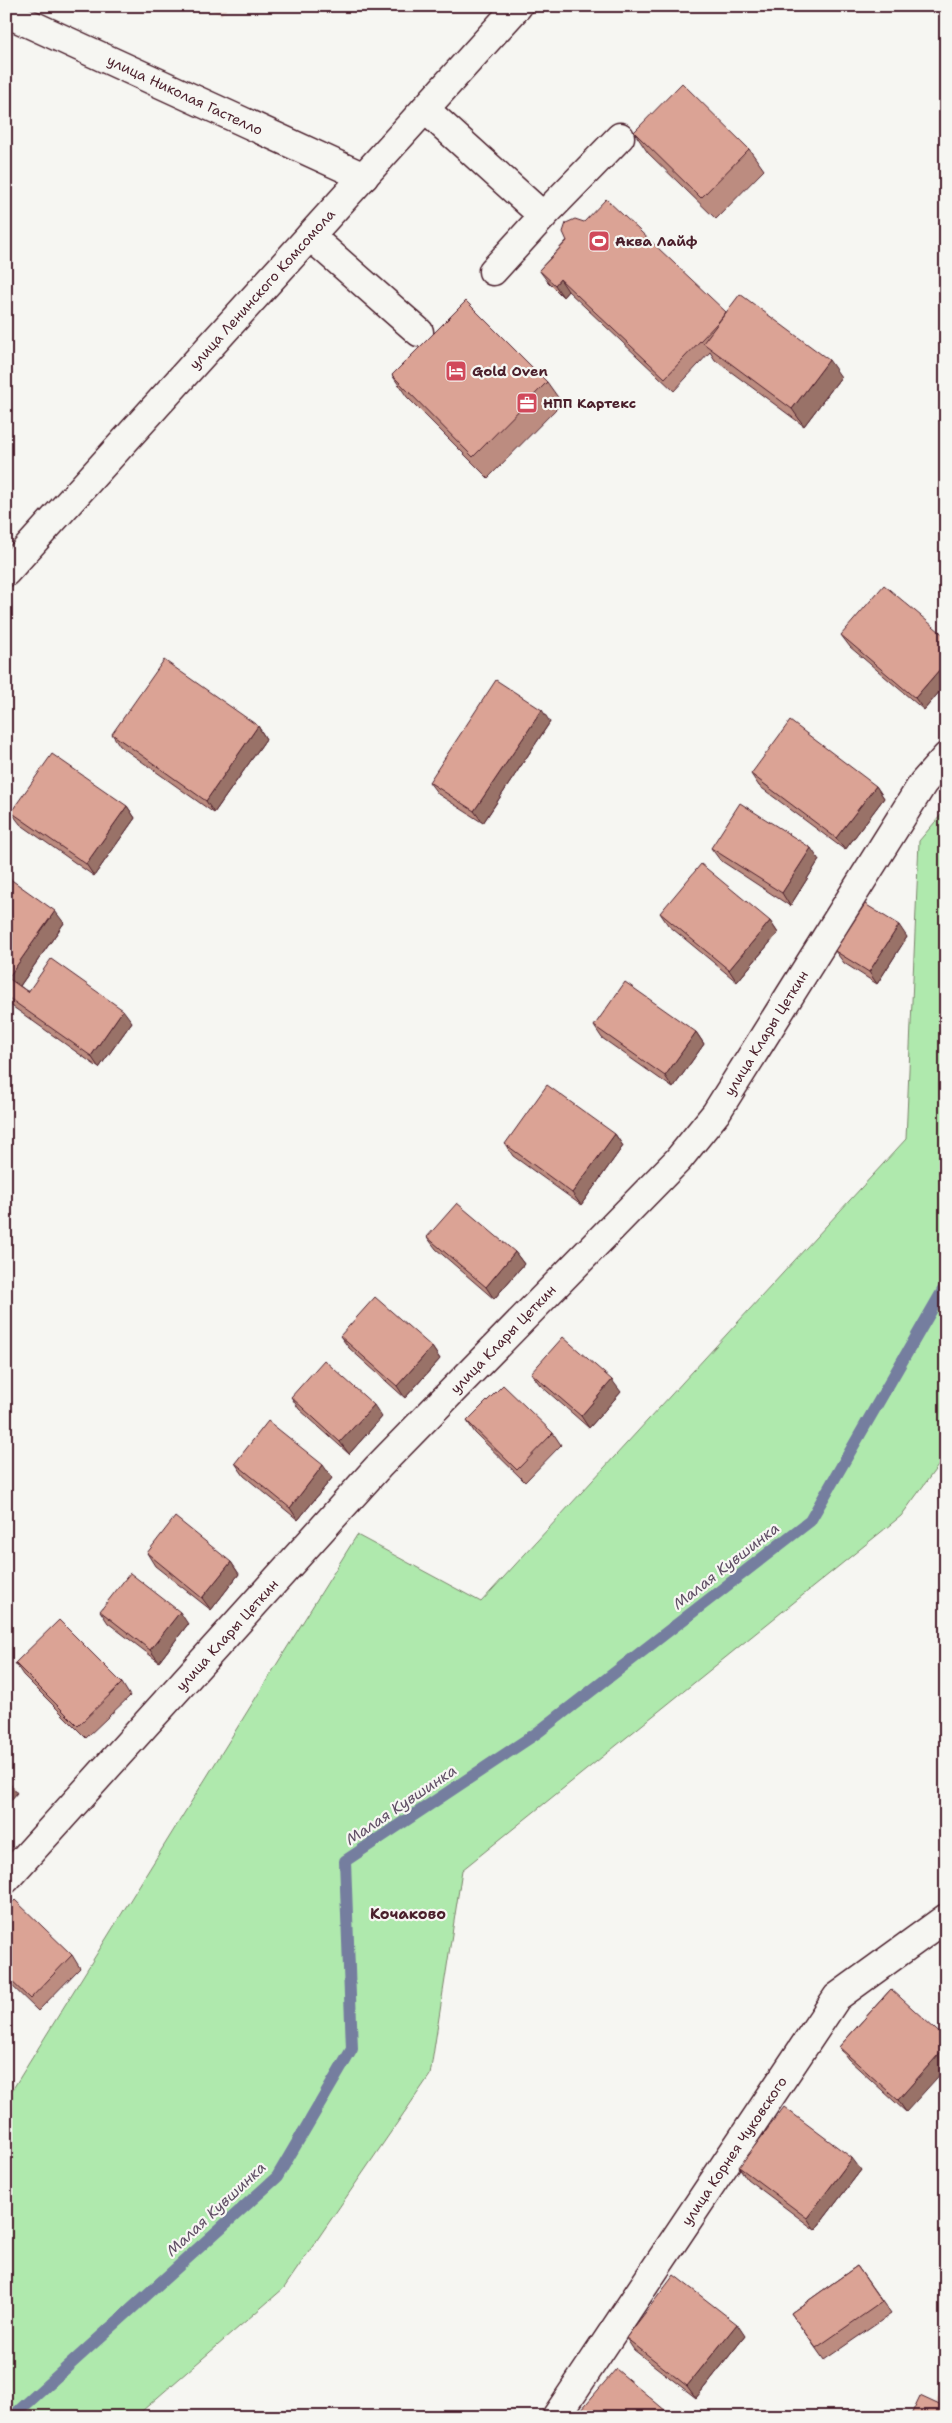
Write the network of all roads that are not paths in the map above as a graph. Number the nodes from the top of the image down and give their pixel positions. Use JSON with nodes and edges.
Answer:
{"nodes":[{"id":1,"x":518,"y":6,"type":"edge"},
{"id":2,"x":6,"y":13,"type":"edge"},
{"id":3,"x":425,"y":109,"type":"junction"},
{"id":4,"x":620,"y":137,"type":"dead end"},
{"id":5,"x":364,"y":177,"type":"junction"},
{"id":6,"x":543,"y":216,"type":"junction"},
{"id":7,"x":310,"y":236,"type":"junction"},
{"id":8,"x":493,"y":271,"type":"dead end"},
{"id":9,"x":419,"y":332,"type":"dead end"},
{"id":10,"x":6,"y":572,"type":"edge"},
{"id":11,"x":946,"y":758,"type":"edge"},
{"id":12,"x":6,"y":1879,"type":"edge"},
{"id":13,"x":946,"y":1918,"type":"edge"},
{"id":14,"x":556,"y":2417,"type":"edge"}],
"edges":[{"from":1,"to":3,"type":"street","name":"улица Ленинского Комсомола"},
{"from":2,"to":5,"type":"street","name":"улица Николая Гастелло"},
{"from":3,"to":5,"type":"street","name":"улица Ленинского Комсомола"},
{"from":3,"to":6,"type":"street"},
{"from":4,"to":6,"type":"street"},
{"from":5,"to":7,"type":"street","name":"улица Ленинского Комсомола"},
{"from":6,"to":8,"type":"street"},
{"from":7,"to":9,"type":"street"},
{"from":7,"to":10,"type":"street","name":"улица Ленинского Комсомола"},
{"from":11,"to":12,"type":"street","name":"улица Клары Цеткин"},
{"from":13,"to":14,"type":"street","name":"улица Корнея Чуковского"}]}
